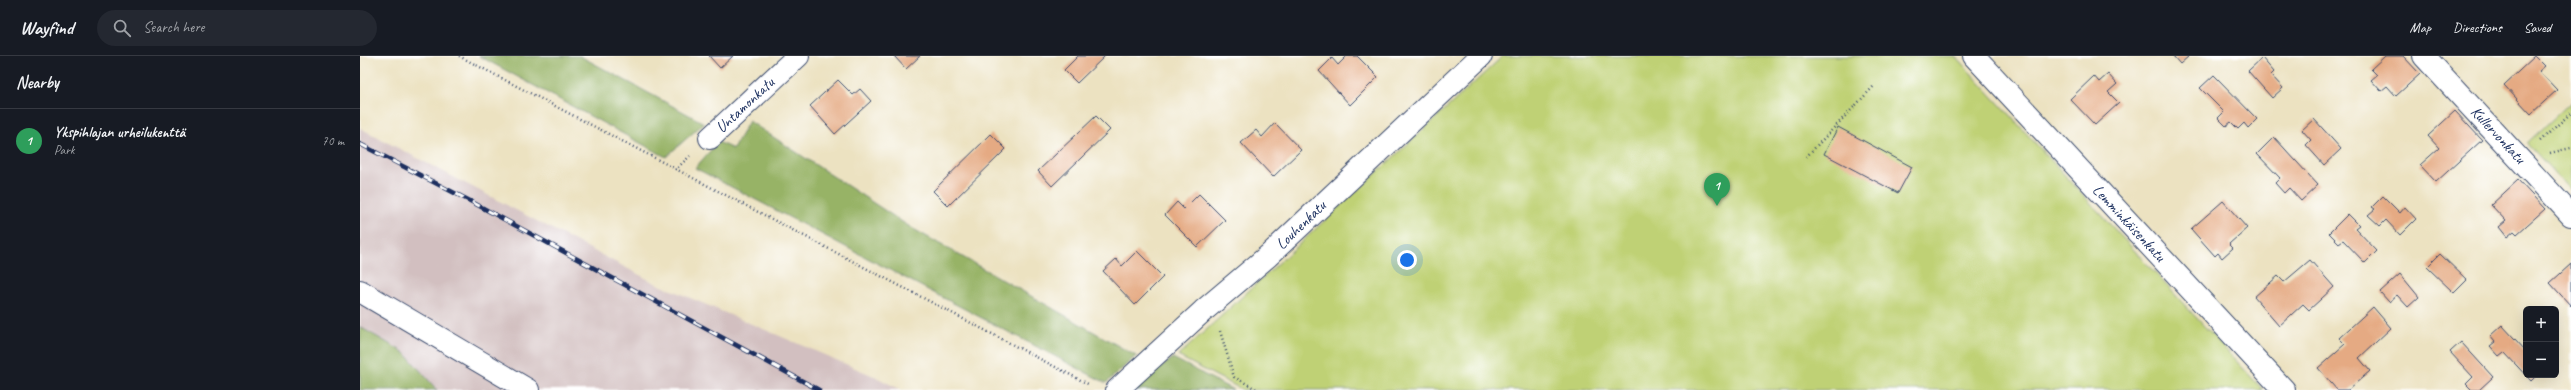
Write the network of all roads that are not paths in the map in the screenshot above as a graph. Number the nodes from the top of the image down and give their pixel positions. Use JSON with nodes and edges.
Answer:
{"nodes":[{"id":1,"x":798,"y":56,"type":"edge"},
{"id":2,"x":1481,"y":56,"type":"edge"},
{"id":3,"x":1974,"y":56,"type":"edge"},
{"id":4,"x":2424,"y":56,"type":"edge"},
{"id":5,"x":710,"y":138,"type":"dead end"},
{"id":6,"x":2571,"y":215,"type":"edge"},
{"id":7,"x":360,"y":291,"type":"edge"},
{"id":8,"x":528,"y":390,"type":"edge"},
{"id":9,"x":1117,"y":390,"type":"edge"},
{"id":10,"x":2284,"y":390,"type":"edge"}],
"edges":[{"from":1,"to":5,"type":"street","name":"Untamonkatu"},
{"from":2,"to":9,"type":"street","name":"Louhenkatu"},
{"from":3,"to":10,"type":"street","name":"Lemminkäisenkatu"},
{"from":4,"to":6,"type":"street","name":"Kullervonkatu"},
{"from":7,"to":8,"type":"street"}]}
